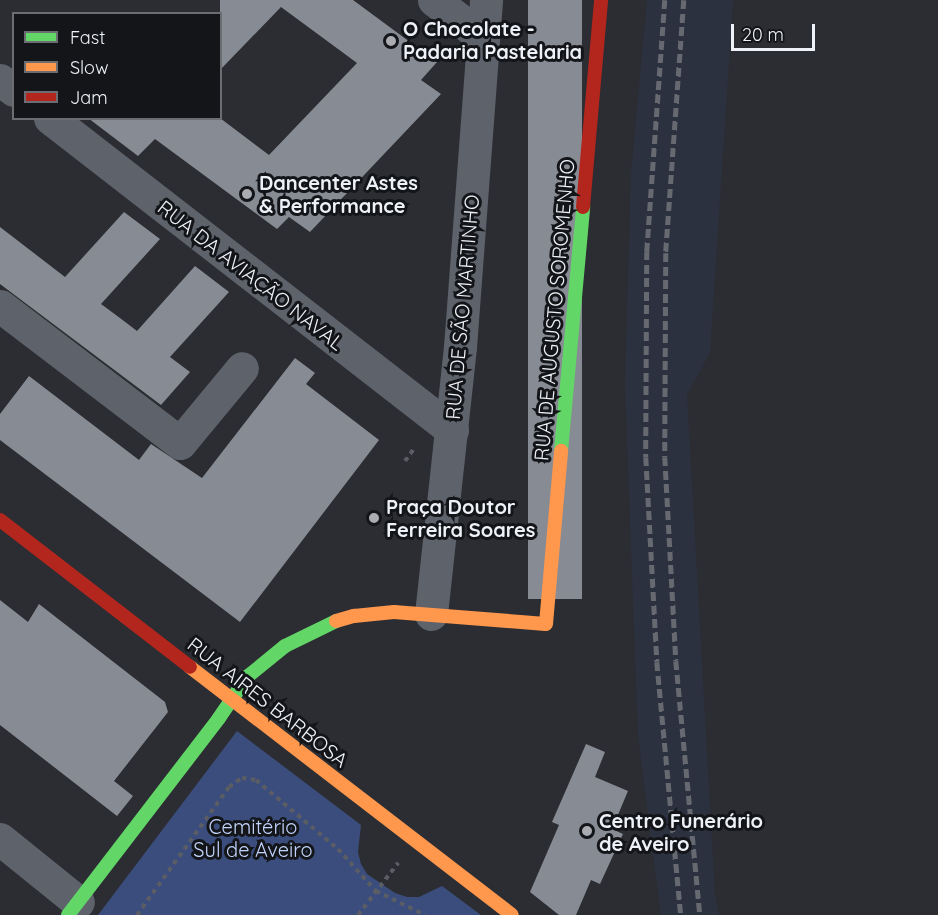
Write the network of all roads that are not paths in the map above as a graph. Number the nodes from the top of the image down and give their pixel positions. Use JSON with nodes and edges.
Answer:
{"nodes":[{"id":1,"x":434,"y":0,"type":"edge"},
{"id":2,"x":486,"y":0,"type":"edge"},
{"id":3,"x":601,"y":0,"type":"edge"},
{"id":4,"x":482,"y":37,"type":"junction"},
{"id":5,"x":53,"y":120,"type":"edge"},
{"id":6,"x":0,"y":306,"type":"edge"},
{"id":7,"x":242,"y":368,"type":"dead end"},
{"id":8,"x":452,"y":430,"type":"junction"},
{"id":9,"x":0,"y":520,"type":"edge"},
{"id":10,"x":431,"y":614,"type":"junction"},
{"id":11,"x":231,"y":700,"type":"junction"},
{"id":12,"x":0,"y":839,"type":"edge"},
{"id":13,"x":73,"y":909,"type":"edge"},
{"id":14,"x":512,"y":915,"type":"edge"}],
"edges":[{"from":1,"to":4,"type":"street"},
{"from":2,"to":4,"type":"street","name":"RUA DE SÃO MARTINHO"},
{"from":3,"to":10,"type":"street","name":"RUA DE AUGUSTO SOROMENHO"},
{"from":4,"to":8,"type":"street","name":"RUA DE SÃO MARTINHO"},
{"from":5,"to":8,"type":"street","name":"RUA DA AVIAÇÃO NAVAL"},
{"from":6,"to":7,"type":"street"},
{"from":8,"to":10,"type":"street","name":"RUA DE SÃO MARTINHO"},
{"from":9,"to":11,"type":"street","name":"RUA AIRES BARBOSA"},
{"from":10,"to":11,"type":"street"},
{"from":11,"to":13,"type":"street"},
{"from":11,"to":14,"type":"street","name":"RUA AIRES BARBOSA"},
{"from":12,"to":13,"type":"street"}]}
